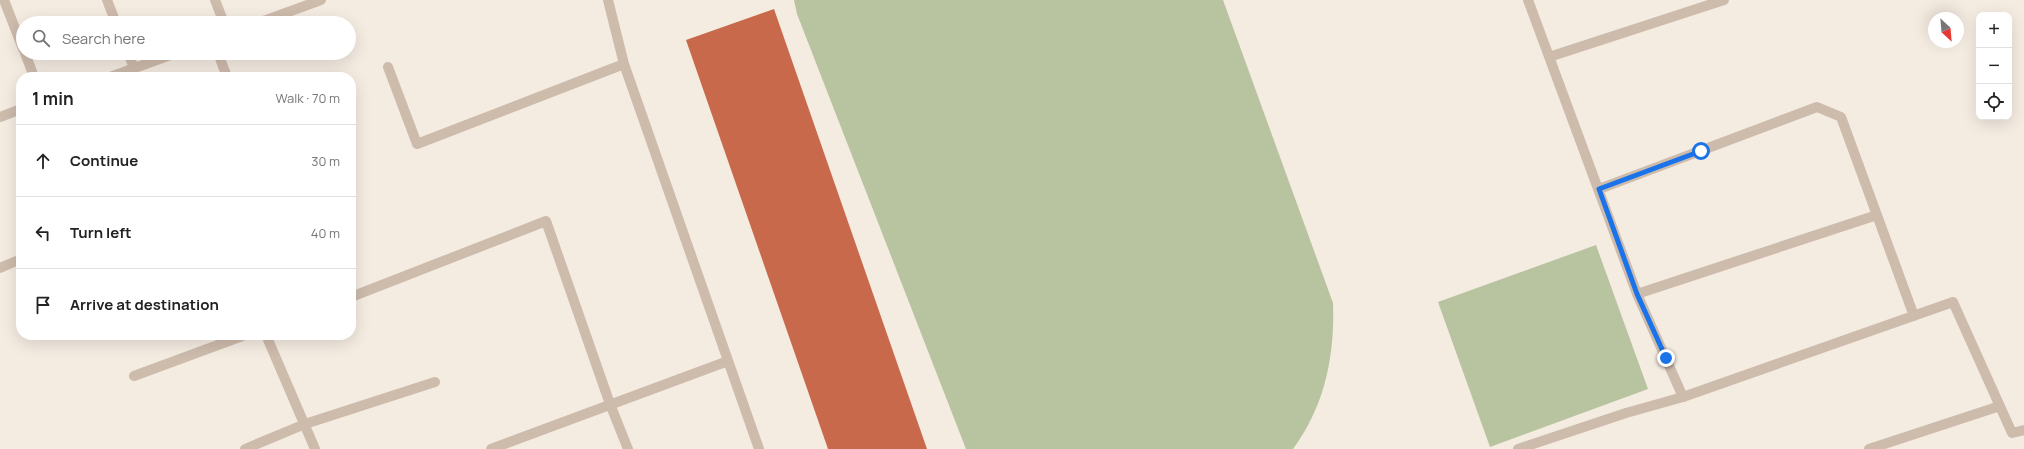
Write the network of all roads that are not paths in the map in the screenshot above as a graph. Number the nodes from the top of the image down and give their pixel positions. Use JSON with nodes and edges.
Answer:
{"nodes":[{"id":1,"x":4,"y":0,"type":"edge"},
{"id":2,"x":107,"y":0,"type":"edge"},
{"id":3,"x":215,"y":0,"type":"edge"},
{"id":4,"x":321,"y":0,"type":"edge"},
{"id":5,"x":608,"y":0,"type":"edge"},
{"id":6,"x":1528,"y":0,"type":"edge"},
{"id":7,"x":1724,"y":0,"type":"edge"},
{"id":8,"x":113,"y":16,"type":"edge"},
{"id":9,"x":221,"y":16,"type":"edge"},
{"id":10,"x":277,"y":16,"type":"edge"},
{"id":11,"x":16,"y":31,"type":"edge"},
{"id":12,"x":1548,"y":57,"type":"junction"},
{"id":13,"x":28,"y":60,"type":"edge"},
{"id":14,"x":131,"y":60,"type":"edge"},
{"id":15,"x":156,"y":60,"type":"edge"},
{"id":16,"x":221,"y":60,"type":"edge"},
{"id":17,"x":624,"y":64,"type":"junction"},
{"id":18,"x":388,"y":67,"type":"dead end"},
{"id":19,"x":134,"y":68,"type":"junction"},
{"id":20,"x":32,"y":72,"type":"edge"},
{"id":21,"x":123,"y":72,"type":"edge"},
{"id":22,"x":225,"y":72,"type":"edge"},
{"id":23,"x":16,"y":112,"type":"edge"},
{"id":24,"x":0,"y":117,"type":"edge"},
{"id":25,"x":1599,"y":189,"type":"junction"},
{"id":26,"x":1877,"y":215,"type":"junction"},
{"id":27,"x":16,"y":262,"type":"edge"},
{"id":28,"x":0,"y":268,"type":"edge"},
{"id":29,"x":1637,"y":294,"type":"junction"},
{"id":30,"x":356,"y":295,"type":"edge"},
{"id":31,"x":1914,"y":316,"type":"junction"},
{"id":32,"x":231,"y":340,"type":"edge"},
{"id":33,"x":268,"y":340,"type":"edge"},
{"id":34,"x":728,"y":360,"type":"junction"},
{"id":35,"x":134,"y":376,"type":"dead end"},
{"id":36,"x":435,"y":382,"type":"dead end"},
{"id":37,"x":1683,"y":397,"type":"junction"},
{"id":38,"x":610,"y":404,"type":"junction"},
{"id":39,"x":2000,"y":406,"type":"junction"},
{"id":40,"x":305,"y":424,"type":"junction"},
{"id":41,"x":2024,"y":430,"type":"edge"},
{"id":42,"x":512,"y":445,"type":"edge"},
{"id":43,"x":245,"y":449,"type":"edge"},
{"id":44,"x":315,"y":449,"type":"edge"},
{"id":45,"x":491,"y":449,"type":"edge"},
{"id":46,"x":628,"y":449,"type":"edge"},
{"id":47,"x":759,"y":449,"type":"edge"},
{"id":48,"x":1518,"y":449,"type":"edge"},
{"id":49,"x":1869,"y":449,"type":"edge"}],
"edges":[{"from":1,"to":11,"type":"street"},
{"from":2,"to":8,"type":"street"},
{"from":3,"to":9,"type":"street"},
{"from":4,"to":10,"type":"street"},
{"from":5,"to":17,"type":"street"},
{"from":6,"to":12,"type":"street"},
{"from":7,"to":12,"type":"street"},
{"from":12,"to":25,"type":"street"},
{"from":13,"to":20,"type":"street"},
{"from":14,"to":19,"type":"street"},
{"from":15,"to":19,"type":"street"},
{"from":16,"to":22,"type":"street"},
{"from":17,"to":18,"type":"street"},
{"from":17,"to":34,"type":"street"},
{"from":19,"to":21,"type":"street"},
{"from":23,"to":24,"type":"street"},
{"from":25,"to":26,"type":"street"},
{"from":25,"to":29,"type":"street"},
{"from":26,"to":29,"type":"street"},
{"from":26,"to":31,"type":"street"},
{"from":27,"to":28,"type":"street"},
{"from":29,"to":37,"type":"street"},
{"from":30,"to":38,"type":"street"},
{"from":31,"to":37,"type":"street"},
{"from":31,"to":39,"type":"street"},
{"from":32,"to":35,"type":"street"},
{"from":33,"to":40,"type":"street"},
{"from":34,"to":38,"type":"street"},
{"from":34,"to":47,"type":"street"},
{"from":36,"to":40,"type":"street"},
{"from":37,"to":48,"type":"street"},
{"from":38,"to":42,"type":"street"},
{"from":38,"to":46,"type":"street"},
{"from":39,"to":41,"type":"street"},
{"from":39,"to":49,"type":"street"},
{"from":40,"to":43,"type":"street"},
{"from":40,"to":44,"type":"street"},
{"from":42,"to":45,"type":"street"}]}
